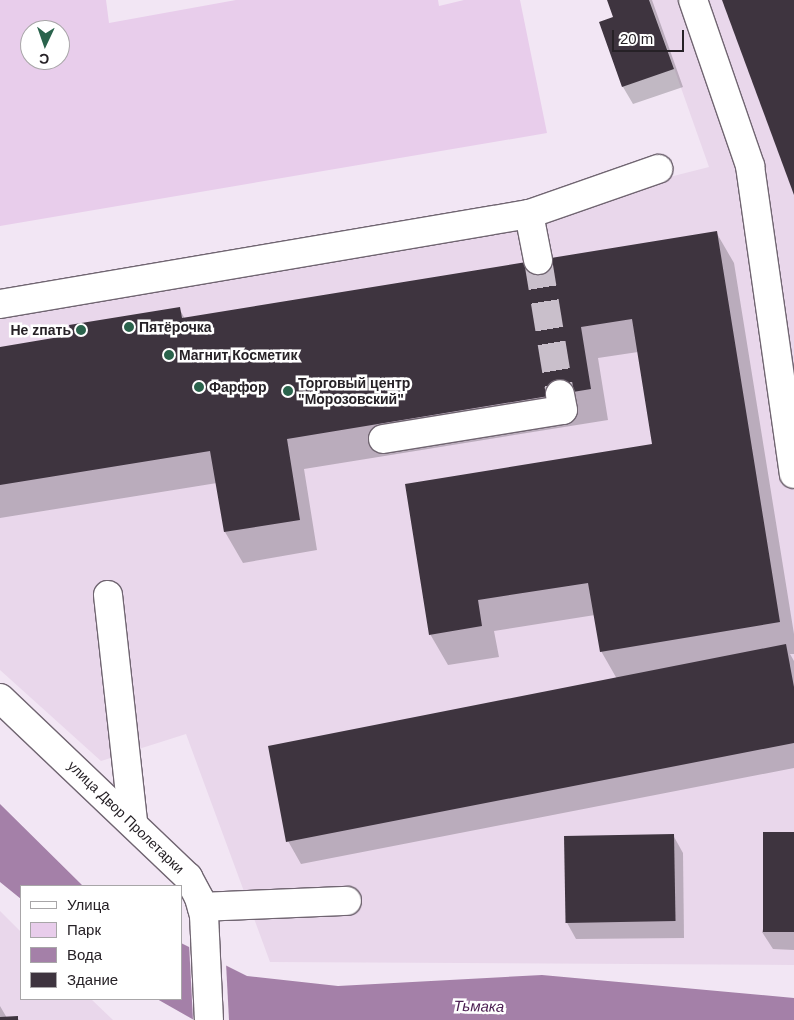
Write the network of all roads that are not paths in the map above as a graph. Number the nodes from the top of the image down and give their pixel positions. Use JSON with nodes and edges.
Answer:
{"nodes":[{"id":1,"x":693,"y":0,"type":"edge"},
{"id":2,"x":658,"y":169,"type":"dead end"},
{"id":3,"x":529,"y":214,"type":"junction"},
{"id":4,"x":538,"y":260,"type":"tunnel mouth"},
{"id":5,"x":0,"y":304,"type":"edge"},
{"id":6,"x":560,"y":394,"type":"tunnel mouth"},
{"id":7,"x":384,"y":439,"type":"dead end"},
{"id":8,"x":794,"y":474,"type":"edge"},
{"id":9,"x":108,"y":595,"type":"dead end"},
{"id":10,"x":0,"y":698,"type":"edge"},
{"id":11,"x":133,"y":823,"type":"junction"},
{"id":12,"x":347,"y":901,"type":"dead end"},
{"id":13,"x":204,"y":918,"type":"junction"},
{"id":14,"x":209,"y":1020,"type":"edge"}],
"edges":[{"from":1,"to":8,"type":"street"},
{"from":2,"to":3,"type":"street"},
{"from":3,"to":4,"type":"street"},
{"from":3,"to":5,"type":"street"},
{"from":6,"to":7,"type":"street"},
{"from":9,"to":11,"type":"street"},
{"from":10,"to":11,"type":"street","name":"улица Двор Пролетарки"},
{"from":11,"to":13,"type":"street","name":"улица Двор Пролетарки"},
{"from":12,"to":13,"type":"street"},
{"from":13,"to":14,"type":"street","name":"улица Двор Пролетарки"}]}
